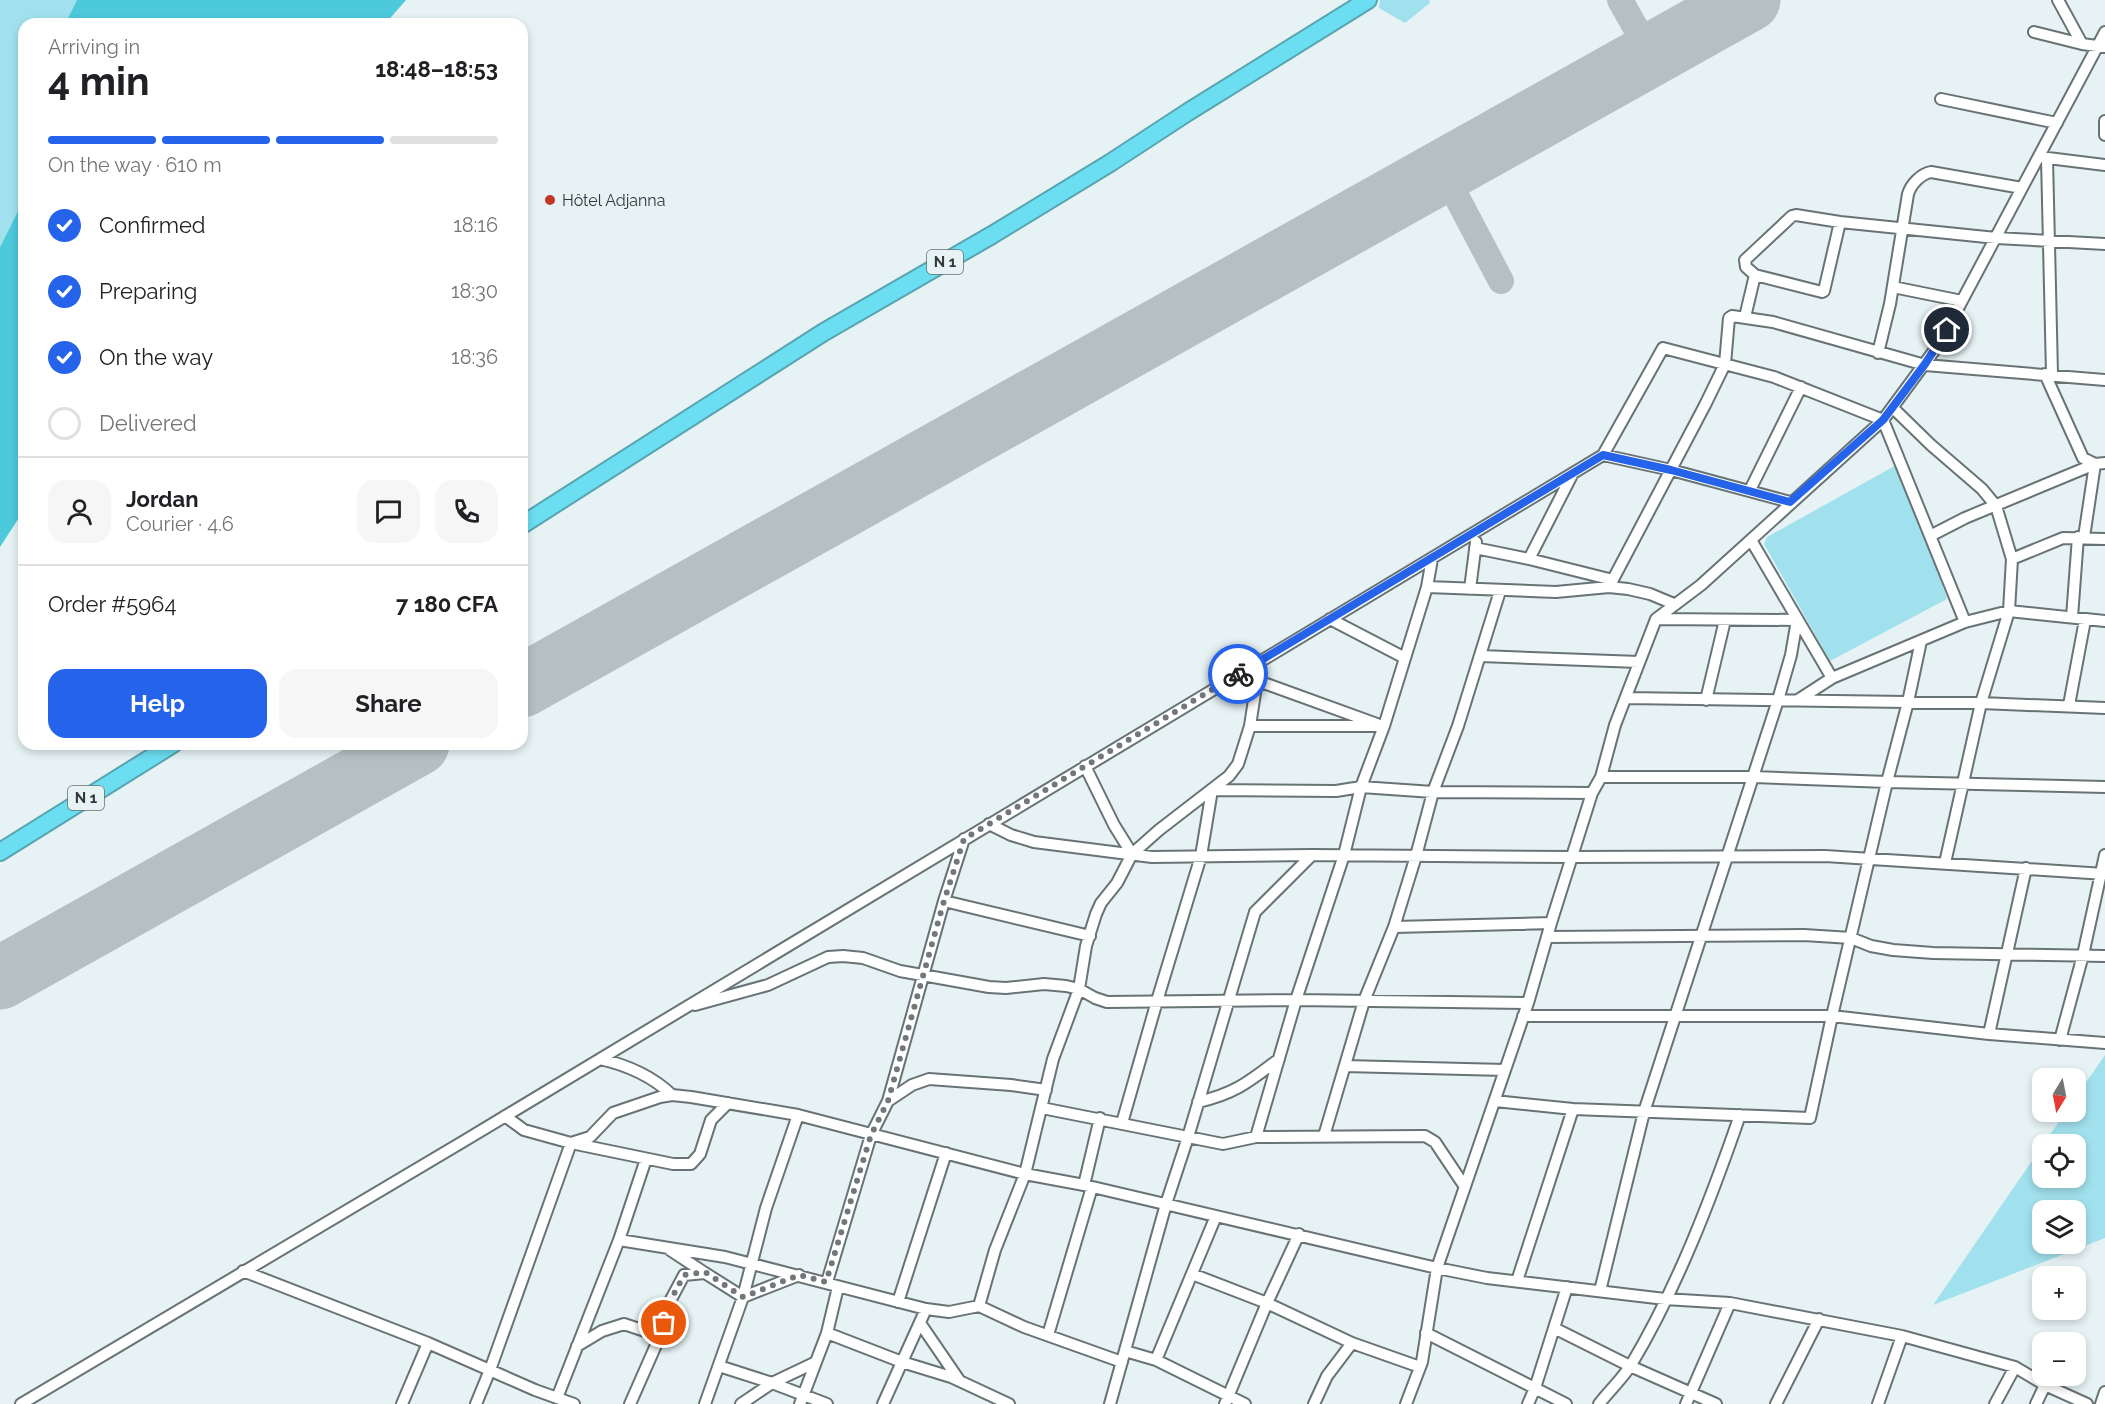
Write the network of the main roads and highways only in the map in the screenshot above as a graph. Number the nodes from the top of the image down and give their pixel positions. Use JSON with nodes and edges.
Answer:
{"nodes":[{"id":1,"x":1368,"y":0,"type":"edge"},
{"id":2,"x":528,"y":521,"type":"edge"},
{"id":3,"x":163,"y":750,"type":"edge"},
{"id":4,"x":0,"y":852,"type":"edge"}],
"edges":[{"from":1,"to":2,"type":"highway","number":"N 1"},
{"from":3,"to":4,"type":"highway","number":"N 1"}]}
